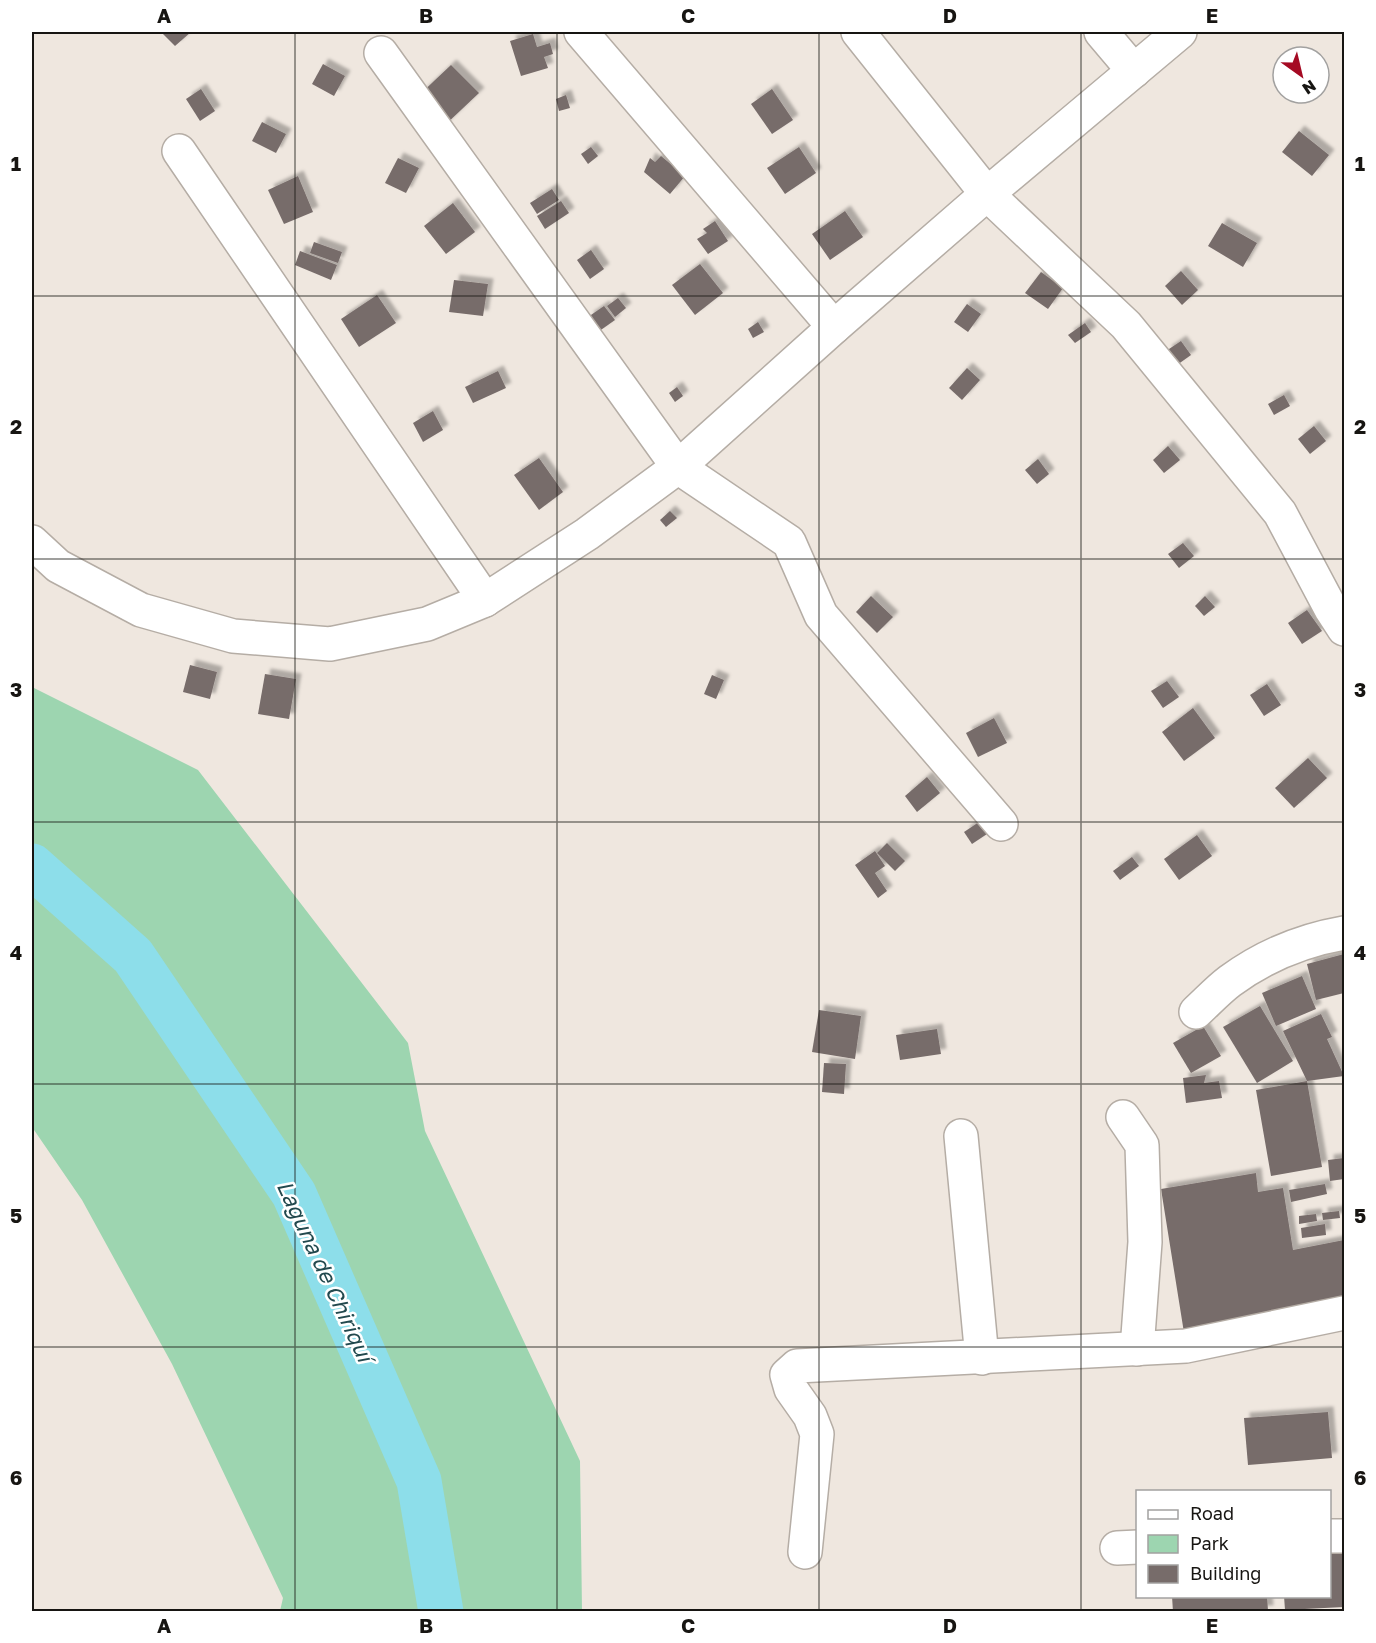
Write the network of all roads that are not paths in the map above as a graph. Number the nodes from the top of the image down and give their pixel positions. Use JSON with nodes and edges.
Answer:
{"nodes":[{"id":1,"x":581,"y":32,"type":"edge"},
{"id":2,"x":858,"y":32,"type":"edge"},
{"id":3,"x":1101,"y":32,"type":"edge"},
{"id":4,"x":1180,"y":32,"type":"edge"},
{"id":5,"x":381,"y":52,"type":"dead end"},
{"id":6,"x":1134,"y":71,"type":"junction"},
{"id":7,"x":179,"y":151,"type":"dead end"},
{"id":8,"x":987,"y":194,"type":"junction"},
{"id":9,"x":834,"y":327,"type":"junction"},
{"id":10,"x":678,"y":467,"type":"junction"},
{"id":11,"x":32,"y":542,"type":"edge"},
{"id":12,"x":485,"y":600,"type":"junction"},
{"id":13,"x":1344,"y":629,"type":"edge"},
{"id":14,"x":1001,"y":824,"type":"dead end"},
{"id":15,"x":1344,"y":933,"type":"edge"},
{"id":16,"x":1196,"y":1012,"type":"dead end"},
{"id":17,"x":1123,"y":1117,"type":"dead end"},
{"id":18,"x":961,"y":1136,"type":"dead end"},
{"id":19,"x":1344,"y":1313,"type":"edge"},
{"id":20,"x":1137,"y":1349,"type":"junction"},
{"id":21,"x":982,"y":1358,"type":"junction"},
{"id":22,"x":805,"y":1552,"type":"dead end"}],
"edges":[{"from":1,"to":9,"type":"street"},
{"from":2,"to":8,"type":"street"},
{"from":3,"to":6,"type":"street"},
{"from":4,"to":6,"type":"street"},
{"from":5,"to":10,"type":"street"},
{"from":6,"to":8,"type":"street"},
{"from":7,"to":12,"type":"street"},
{"from":8,"to":9,"type":"street"},
{"from":8,"to":13,"type":"street"},
{"from":9,"to":10,"type":"street"},
{"from":10,"to":12,"type":"street"},
{"from":10,"to":14,"type":"street"},
{"from":11,"to":12,"type":"street"},
{"from":15,"to":16,"type":"street"},
{"from":17,"to":20,"type":"street"},
{"from":18,"to":21,"type":"street"},
{"from":19,"to":20,"type":"street"},
{"from":20,"to":21,"type":"street"},
{"from":21,"to":22,"type":"street"}]}
